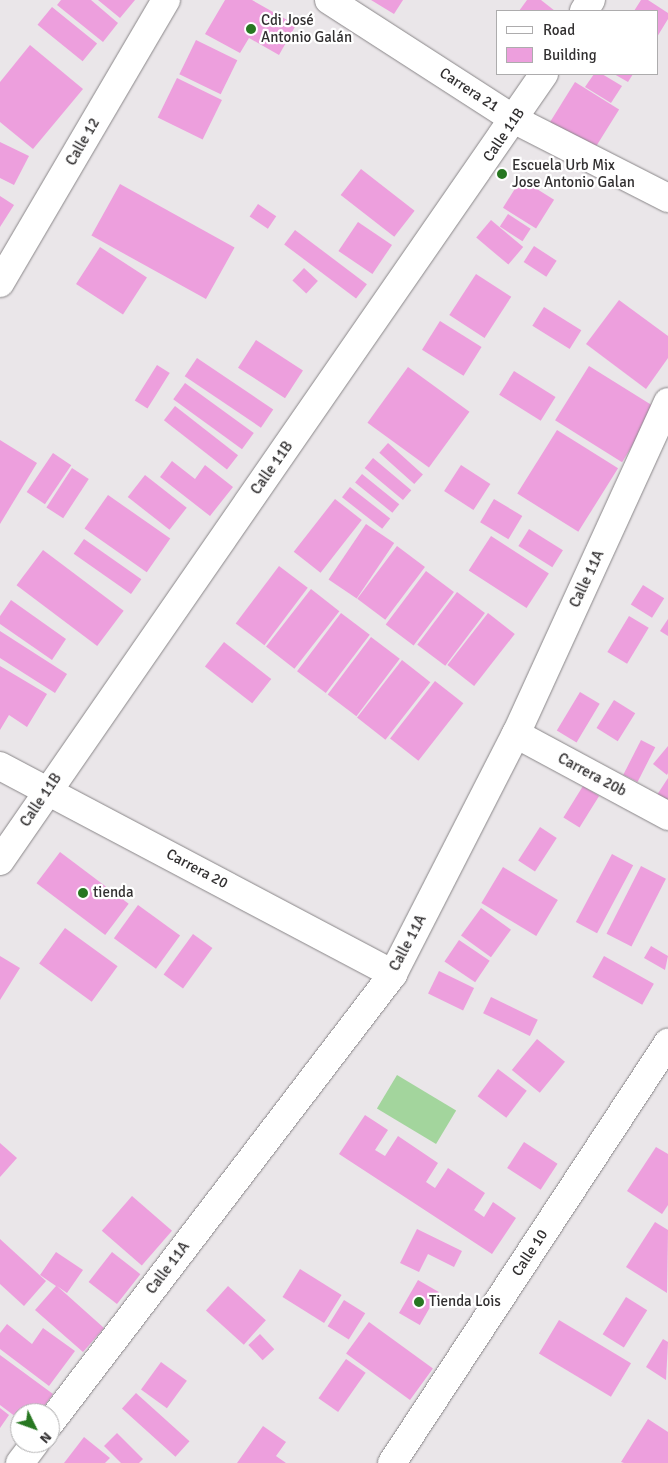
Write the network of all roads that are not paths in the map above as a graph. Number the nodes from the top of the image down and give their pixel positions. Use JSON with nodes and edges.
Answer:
{"nodes":[{"id":1,"x":166,"y":0,"type":"edge"},
{"id":2,"x":328,"y":0,"type":"edge"},
{"id":3,"x":543,"y":75,"type":"edge"},
{"id":4,"x":515,"y":120,"type":"junction"},
{"id":5,"x":668,"y":198,"type":"edge"},
{"id":6,"x":0,"y":283,"type":"edge"},
{"id":7,"x":668,"y":402,"type":"edge"},
{"id":8,"x":516,"y":734,"type":"junction"},
{"id":9,"x":0,"y":766,"type":"edge"},
{"id":10,"x":47,"y":790,"type":"junction"},
{"id":11,"x":668,"y":816,"type":"edge"},
{"id":12,"x":0,"y":861,"type":"edge"},
{"id":13,"x":393,"y":974,"type":"junction"},
{"id":14,"x":668,"y":1043,"type":"edge"},
{"id":15,"x":60,"y":1410,"type":"edge"},
{"id":16,"x":392,"y":1463,"type":"edge"}],
"edges":[{"from":1,"to":6,"type":"street","name":"Calle 12"},
{"from":2,"to":4,"type":"street","name":"Carrera 21"},
{"from":3,"to":4,"type":"street","name":"Calle 11B"},
{"from":4,"to":5,"type":"street","name":"Carrera 21"},
{"from":4,"to":10,"type":"street","name":"Calle 11B"},
{"from":7,"to":8,"type":"street","name":"Calle 11A"},
{"from":8,"to":11,"type":"street","name":"Carrera 20b"},
{"from":8,"to":13,"type":"street","name":"Calle 11A"},
{"from":9,"to":10,"type":"street","name":"Carrera 20"},
{"from":10,"to":12,"type":"street","name":"Calle 11B"},
{"from":10,"to":13,"type":"street","name":"Carrera 20"},
{"from":13,"to":15,"type":"street","name":"Calle 11A"},
{"from":14,"to":16,"type":"street","name":"Calle 10"}]}
